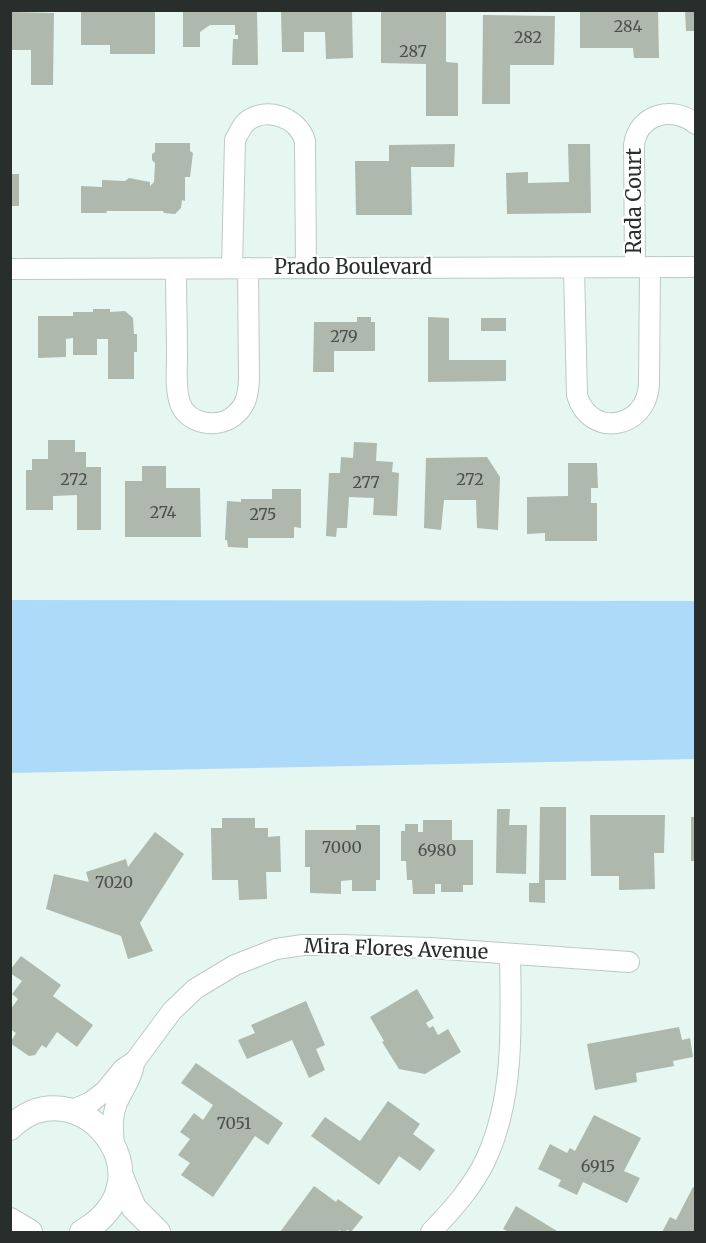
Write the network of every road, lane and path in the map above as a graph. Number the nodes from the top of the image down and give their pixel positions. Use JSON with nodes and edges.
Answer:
{"nodes":[{"id":1,"x":696,"y":124,"type":"edge"},
{"id":2,"x":642,"y":267,"type":"junction"},
{"id":3,"x":696,"y":267,"type":"edge"},
{"id":4,"x":240,"y":268,"type":"junction"},
{"id":5,"x":306,"y":268,"type":"junction"},
{"id":6,"x":574,"y":268,"type":"junction"},
{"id":7,"x":10,"y":269,"type":"edge"},
{"id":8,"x":176,"y":269,"type":"junction"},
{"id":9,"x":510,"y":954,"type":"junction"},
{"id":10,"x":629,"y":962,"type":"dead end"},
{"id":11,"x":135,"y":1061,"type":"junction"},
{"id":12,"x":70,"y":1111,"type":"junction"},
{"id":13,"x":21,"y":1112,"type":"edge"},
{"id":14,"x":10,"y":1128,"type":"edge"},
{"id":15,"x":114,"y":1146,"type":"junction"},
{"id":16,"x":121,"y":1176,"type":"junction"},
{"id":17,"x":10,"y":1220,"type":"edge"},
{"id":18,"x":30,"y":1233,"type":"edge"},
{"id":19,"x":82,"y":1233,"type":"edge"},
{"id":20,"x":158,"y":1233,"type":"edge"},
{"id":21,"x":431,"y":1233,"type":"edge"}],
"edges":[{"from":1,"to":2,"type":"street","name":"Rada Court"},
{"from":2,"to":3,"type":"street","name":"Prado Boulevard"},
{"from":2,"to":6,"type":"street","name":"Prado Boulevard"},
{"from":2,"to":6,"type":"street"},
{"from":4,"to":5,"type":"street","name":"Prado Boulevard"},
{"from":4,"to":5,"type":"street"},
{"from":4,"to":8,"type":"street","name":"Prado Boulevard"},
{"from":4,"to":8,"type":"street"},
{"from":5,"to":6,"type":"street","name":"Prado Boulevard"},
{"from":7,"to":8,"type":"street","name":"Prado Boulevard"},
{"from":9,"to":10,"type":"street","name":"Mira Flores Avenue"},
{"from":9,"to":11,"type":"street","name":"Mira Flores Avenue"},
{"from":9,"to":21,"type":"street"},
{"from":11,"to":12,"type":"street"},
{"from":11,"to":15,"type":"street"},
{"from":12,"to":13,"type":"street"},
{"from":12,"to":15,"type":"street"},
{"from":13,"to":14,"type":"street"},
{"from":15,"to":16,"type":"street"},
{"from":16,"to":19,"type":"street"},
{"from":16,"to":20,"type":"street"},
{"from":17,"to":18,"type":"street"}]}
